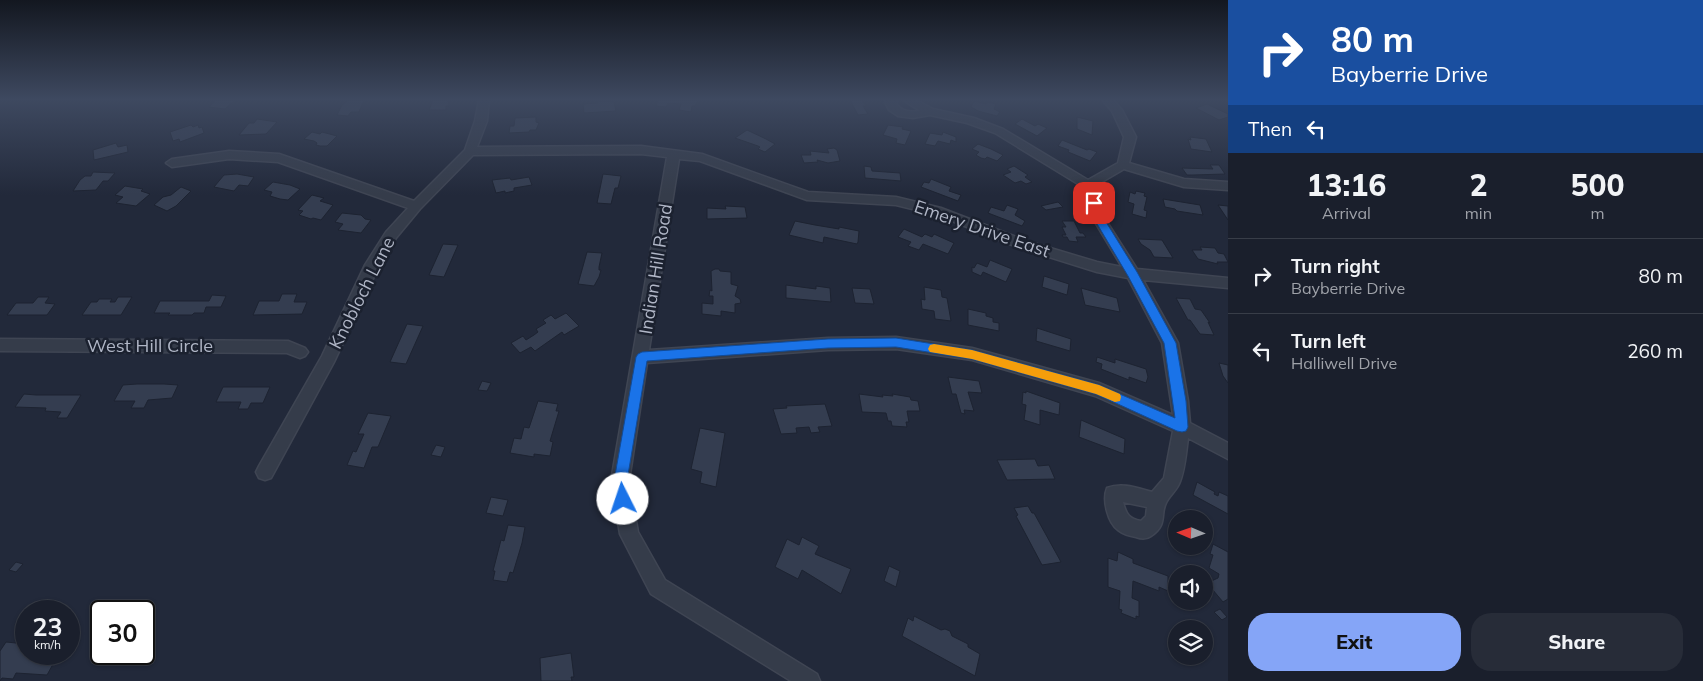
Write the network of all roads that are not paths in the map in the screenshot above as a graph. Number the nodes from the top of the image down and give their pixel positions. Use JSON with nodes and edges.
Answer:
{"nodes":[{"id":1,"x":477,"y":132,"type":"edge"},
{"id":2,"x":998,"y":132,"type":"edge"},
{"id":3,"x":1127,"y":132,"type":"edge"},
{"id":4,"x":470,"y":151,"type":"junction"},
{"id":5,"x":674,"y":153,"type":"junction"},
{"id":6,"x":172,"y":163,"type":"dead end"},
{"id":7,"x":1123,"y":165,"type":"junction"},
{"id":8,"x":1088,"y":185,"type":"junction"},
{"id":9,"x":1228,"y":186,"type":"edge"},
{"id":10,"x":416,"y":206,"type":"junction"},
{"id":11,"x":1133,"y":274,"type":"junction"},
{"id":12,"x":1228,"y":283,"type":"edge"},
{"id":13,"x":0,"y":346,"type":"edge"},
{"id":14,"x":300,"y":352,"type":"dead end"},
{"id":15,"x":642,"y":357,"type":"junction"},
{"id":16,"x":1182,"y":427,"type":"junction"},
{"id":17,"x":1228,"y":451,"type":"edge"},
{"id":18,"x":265,"y":472,"type":"dead end"},
{"id":19,"x":1156,"y":501,"type":"dead end"},
{"id":20,"x":810,"y":681,"type":"edge"}],
"edges":[{"from":1,"to":4,"type":"street","name":"Knobloch Lane"},
{"from":2,"to":8,"type":"street"},
{"from":3,"to":7,"type":"street"},
{"from":4,"to":5,"type":"street","name":"Emery Drive East"},
{"from":4,"to":10,"type":"street","name":"Knobloch Lane"},
{"from":5,"to":11,"type":"street","name":"Emery Drive East"},
{"from":5,"to":15,"type":"street","name":"Indian Hill Road"},
{"from":6,"to":10,"type":"street"},
{"from":7,"to":8,"type":"street"},
{"from":7,"to":9,"type":"street"},
{"from":8,"to":11,"type":"street"},
{"from":10,"to":18,"type":"street","name":"Knobloch Lane"},
{"from":11,"to":12,"type":"street","name":"Emery Drive East"},
{"from":11,"to":16,"type":"street"},
{"from":13,"to":14,"type":"street","name":"West Hill Circle"},
{"from":15,"to":16,"type":"street"},
{"from":15,"to":20,"type":"street","name":"Indian Hill Road"},
{"from":16,"to":17,"type":"street"},
{"from":16,"to":19,"type":"street"}]}
